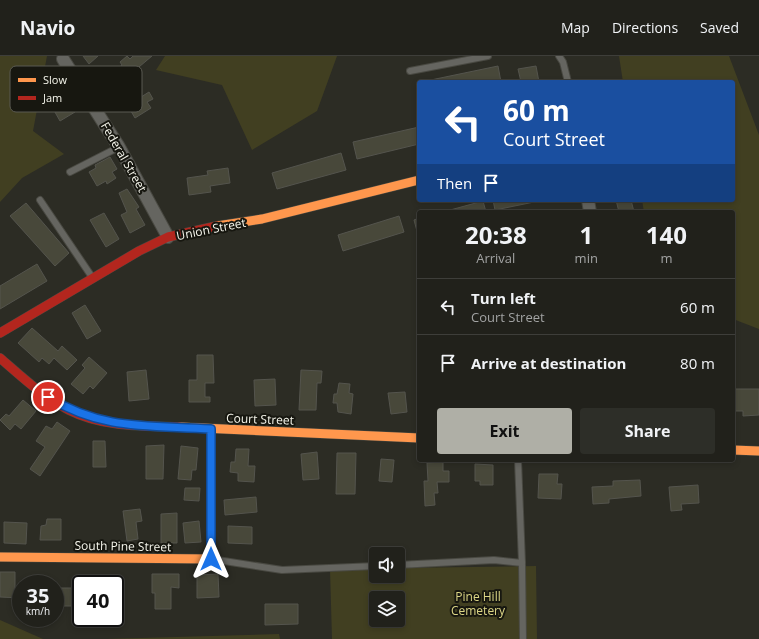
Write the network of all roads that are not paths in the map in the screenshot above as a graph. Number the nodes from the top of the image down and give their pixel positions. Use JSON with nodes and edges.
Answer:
{"nodes":[{"id":1,"x":488,"y":56,"type":"edge"},
{"id":2,"x":559,"y":56,"type":"edge"},
{"id":3,"x":63,"y":59,"type":"dead end"},
{"id":4,"x":68,"y":66,"type":"edge"},
{"id":5,"x":410,"y":71,"type":"dead end"},
{"id":6,"x":568,"y":80,"type":"edge"},
{"id":7,"x":97,"y":112,"type":"edge"},
{"id":8,"x":119,"y":146,"type":"junction"},
{"id":9,"x":70,"y":172,"type":"dead end"},
{"id":10,"x":417,"y":180,"type":"edge"},
{"id":11,"x":40,"y":200,"type":"dead end"},
{"id":12,"x":168,"y":237,"type":"junction"},
{"id":13,"x":93,"y":278,"type":"junction"},
{"id":14,"x":0,"y":333,"type":"edge"},
{"id":15,"x":0,"y":358,"type":"edge"},
{"id":16,"x":211,"y":429,"type":"junction"},
{"id":17,"x":417,"y":438,"type":"edge"},
{"id":18,"x":735,"y":450,"type":"edge"},
{"id":19,"x":759,"y":451,"type":"edge"},
{"id":20,"x":518,"y":462,"type":"edge"},
{"id":21,"x":0,"y":557,"type":"edge"},
{"id":22,"x":211,"y":559,"type":"junction"},
{"id":23,"x":522,"y":563,"type":"junction"},
{"id":24,"x":405,"y":565,"type":"edge"},
{"id":25,"x":369,"y":566,"type":"edge"},
{"id":26,"x":523,"y":639,"type":"edge"}],
"edges":[{"from":1,"to":5,"type":"lane"},
{"from":2,"to":6,"type":"lane"},
{"from":3,"to":4,"type":"street","name":"Federal Street"},
{"from":7,"to":8,"type":"street","name":"Federal Street"},
{"from":8,"to":9,"type":"lane"},
{"from":8,"to":12,"type":"street","name":"Federal Street"},
{"from":10,"to":12,"type":"street","name":"Union Street"},
{"from":11,"to":13,"type":"lane"},
{"from":12,"to":13,"type":"street","name":"Union Street"},
{"from":13,"to":14,"type":"street","name":"Union Street"},
{"from":15,"to":16,"type":"street","name":"Court Street"},
{"from":16,"to":17,"type":"street","name":"Court Street"},
{"from":16,"to":22,"type":"street"},
{"from":18,"to":19,"type":"street"},
{"from":20,"to":23,"type":"lane"},
{"from":21,"to":22,"type":"street","name":"South Pine Street"},
{"from":22,"to":25,"type":"lane"},
{"from":23,"to":24,"type":"lane"},
{"from":23,"to":26,"type":"lane"}]}
